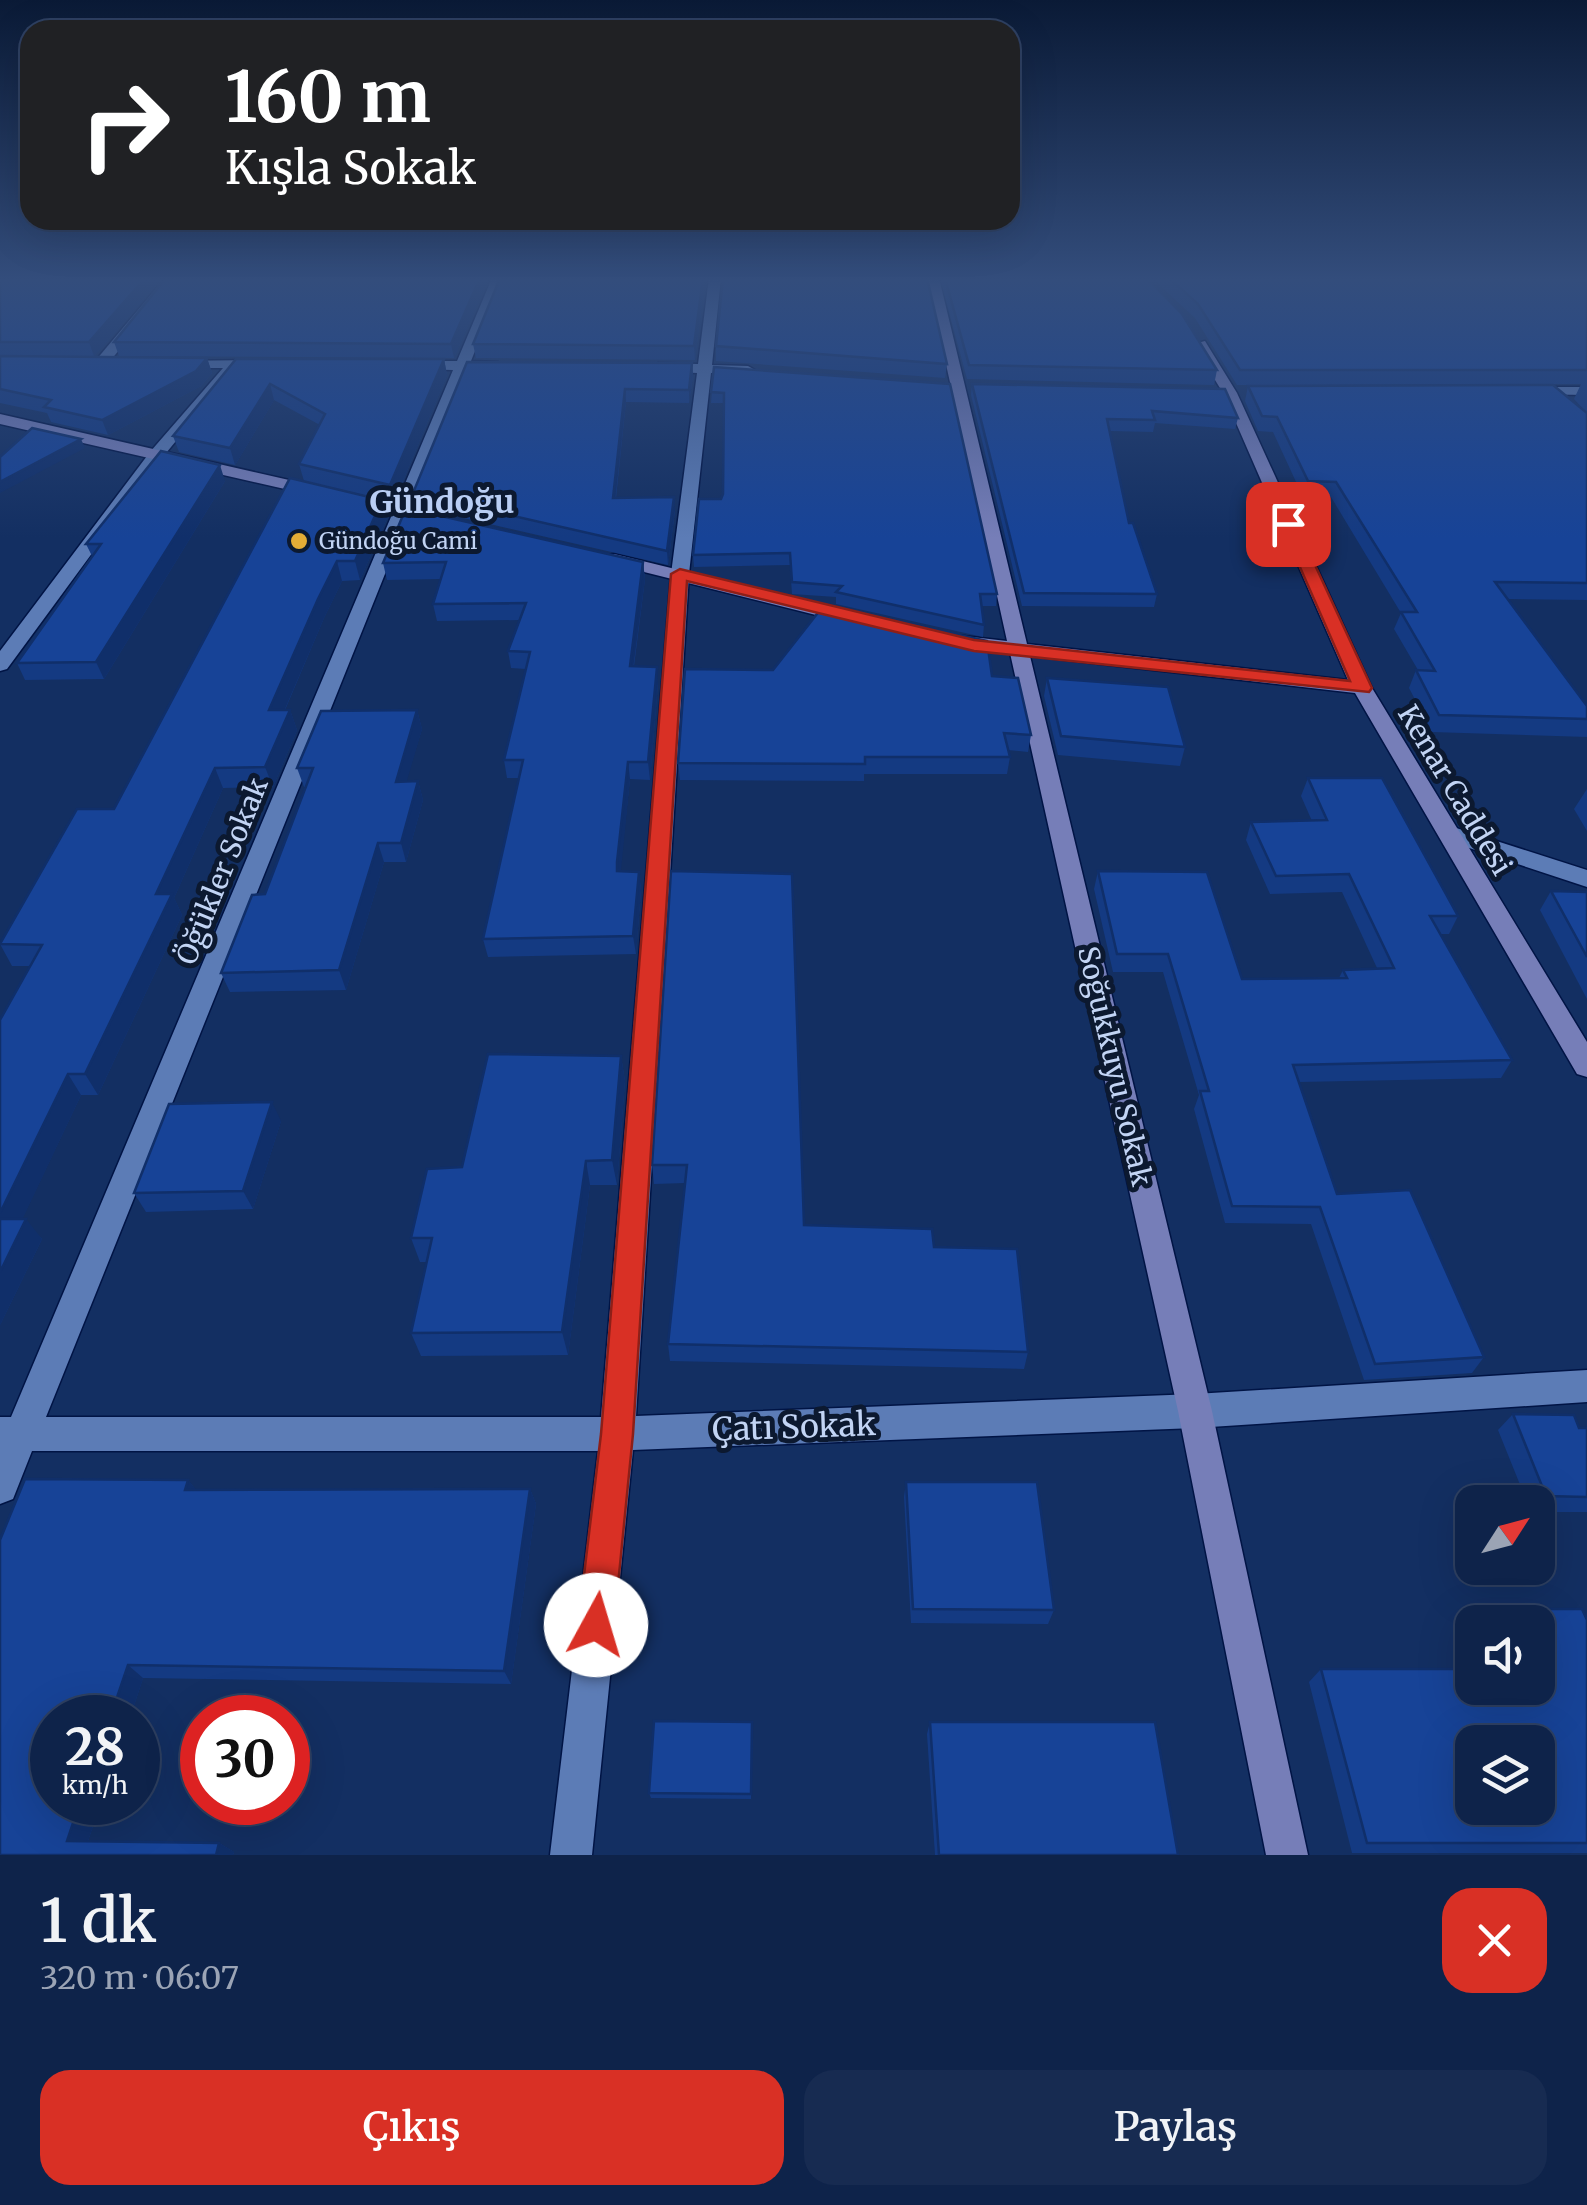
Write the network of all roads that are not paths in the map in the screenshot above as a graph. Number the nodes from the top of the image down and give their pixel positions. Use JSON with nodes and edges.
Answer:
{"nodes":[{"id":1,"x":232,"y":364,"type":"edge"},
{"id":2,"x":404,"y":365,"type":"edge"},
{"id":3,"x":707,"y":365,"type":"edge"},
{"id":4,"x":953,"y":365,"type":"edge"},
{"id":5,"x":1212,"y":365,"type":"edge"},
{"id":6,"x":462,"y":366,"type":"junction"},
{"id":7,"x":518,"y":366,"type":"edge"},
{"id":8,"x":632,"y":367,"type":"edge"},
{"id":9,"x":707,"y":368,"type":"junction"},
{"id":10,"x":762,"y":371,"type":"edge"},
{"id":11,"x":1552,"y":390,"type":"junction"},
{"id":12,"x":1514,"y":391,"type":"edge"},
{"id":13,"x":1587,"y":391,"type":"edge"},
{"id":14,"x":1575,"y":414,"type":"edge"},
{"id":15,"x":0,"y":419,"type":"edge"},
{"id":16,"x":156,"y":455,"type":"junction"},
{"id":17,"x":404,"y":511,"type":"junction"},
{"id":18,"x":459,"y":524,"type":"edge"},
{"id":19,"x":588,"y":553,"type":"edge"},
{"id":20,"x":680,"y":574,"type":"junction"},
{"id":21,"x":879,"y":624,"type":"edge"},
{"id":22,"x":935,"y":637,"type":"edge"},
{"id":23,"x":1018,"y":652,"type":"junction"},
{"id":24,"x":0,"y":665,"type":"edge"},
{"id":25,"x":1362,"y":688,"type":"junction"},
{"id":26,"x":1450,"y":834,"type":"junction"},
{"id":27,"x":1587,"y":879,"type":"edge"},
{"id":28,"x":1587,"y":1066,"type":"edge"},
{"id":29,"x":1587,"y":1386,"type":"edge"},
{"id":30,"x":1195,"y":1411,"type":"junction"},
{"id":31,"x":11,"y":1434,"type":"edge"},
{"id":32,"x":617,"y":1434,"type":"junction"},
{"id":33,"x":0,"y":1486,"type":"edge"},
{"id":34,"x":570,"y":1855,"type":"edge"},
{"id":35,"x":1287,"y":1855,"type":"edge"}],
"edges":[{"from":1,"to":16,"type":"street"},
{"from":2,"to":6,"type":"street"},
{"from":3,"to":9,"type":"street"},
{"from":4,"to":23,"type":"street","name":"Soğukkuyu Sokak"},
{"from":5,"to":25,"type":"street","name":"Kenar Caddesi"},
{"from":6,"to":7,"type":"street"},
{"from":6,"to":17,"type":"street","name":"Öğükler Sokak"},
{"from":8,"to":9,"type":"street"},
{"from":9,"to":10,"type":"street"},
{"from":9,"to":20,"type":"street"},
{"from":11,"to":12,"type":"street"},
{"from":11,"to":13,"type":"street"},
{"from":11,"to":14,"type":"street"},
{"from":15,"to":16,"type":"street"},
{"from":16,"to":17,"type":"street"},
{"from":16,"to":24,"type":"street"},
{"from":17,"to":18,"type":"street"},
{"from":17,"to":31,"type":"street","name":"Öğükler Sokak"},
{"from":19,"to":20,"type":"street"},
{"from":20,"to":21,"type":"street"},
{"from":20,"to":32,"type":"street"},
{"from":22,"to":23,"type":"street"},
{"from":23,"to":25,"type":"street"},
{"from":23,"to":30,"type":"street","name":"Soğukkuyu Sokak"},
{"from":25,"to":26,"type":"street","name":"Kenar Caddesi"},
{"from":26,"to":27,"type":"street"},
{"from":26,"to":28,"type":"street","name":"Kenar Caddesi"},
{"from":29,"to":30,"type":"street","name":"Çatı Sokak"},
{"from":30,"to":32,"type":"street","name":"Çatı Sokak"},
{"from":30,"to":35,"type":"street","name":"Soğukkuyu Sokak"},
{"from":31,"to":32,"type":"street","name":"Çatı Sokak"},
{"from":31,"to":33,"type":"street","name":"Öğükler Sokak"},
{"from":32,"to":34,"type":"street"}]}
